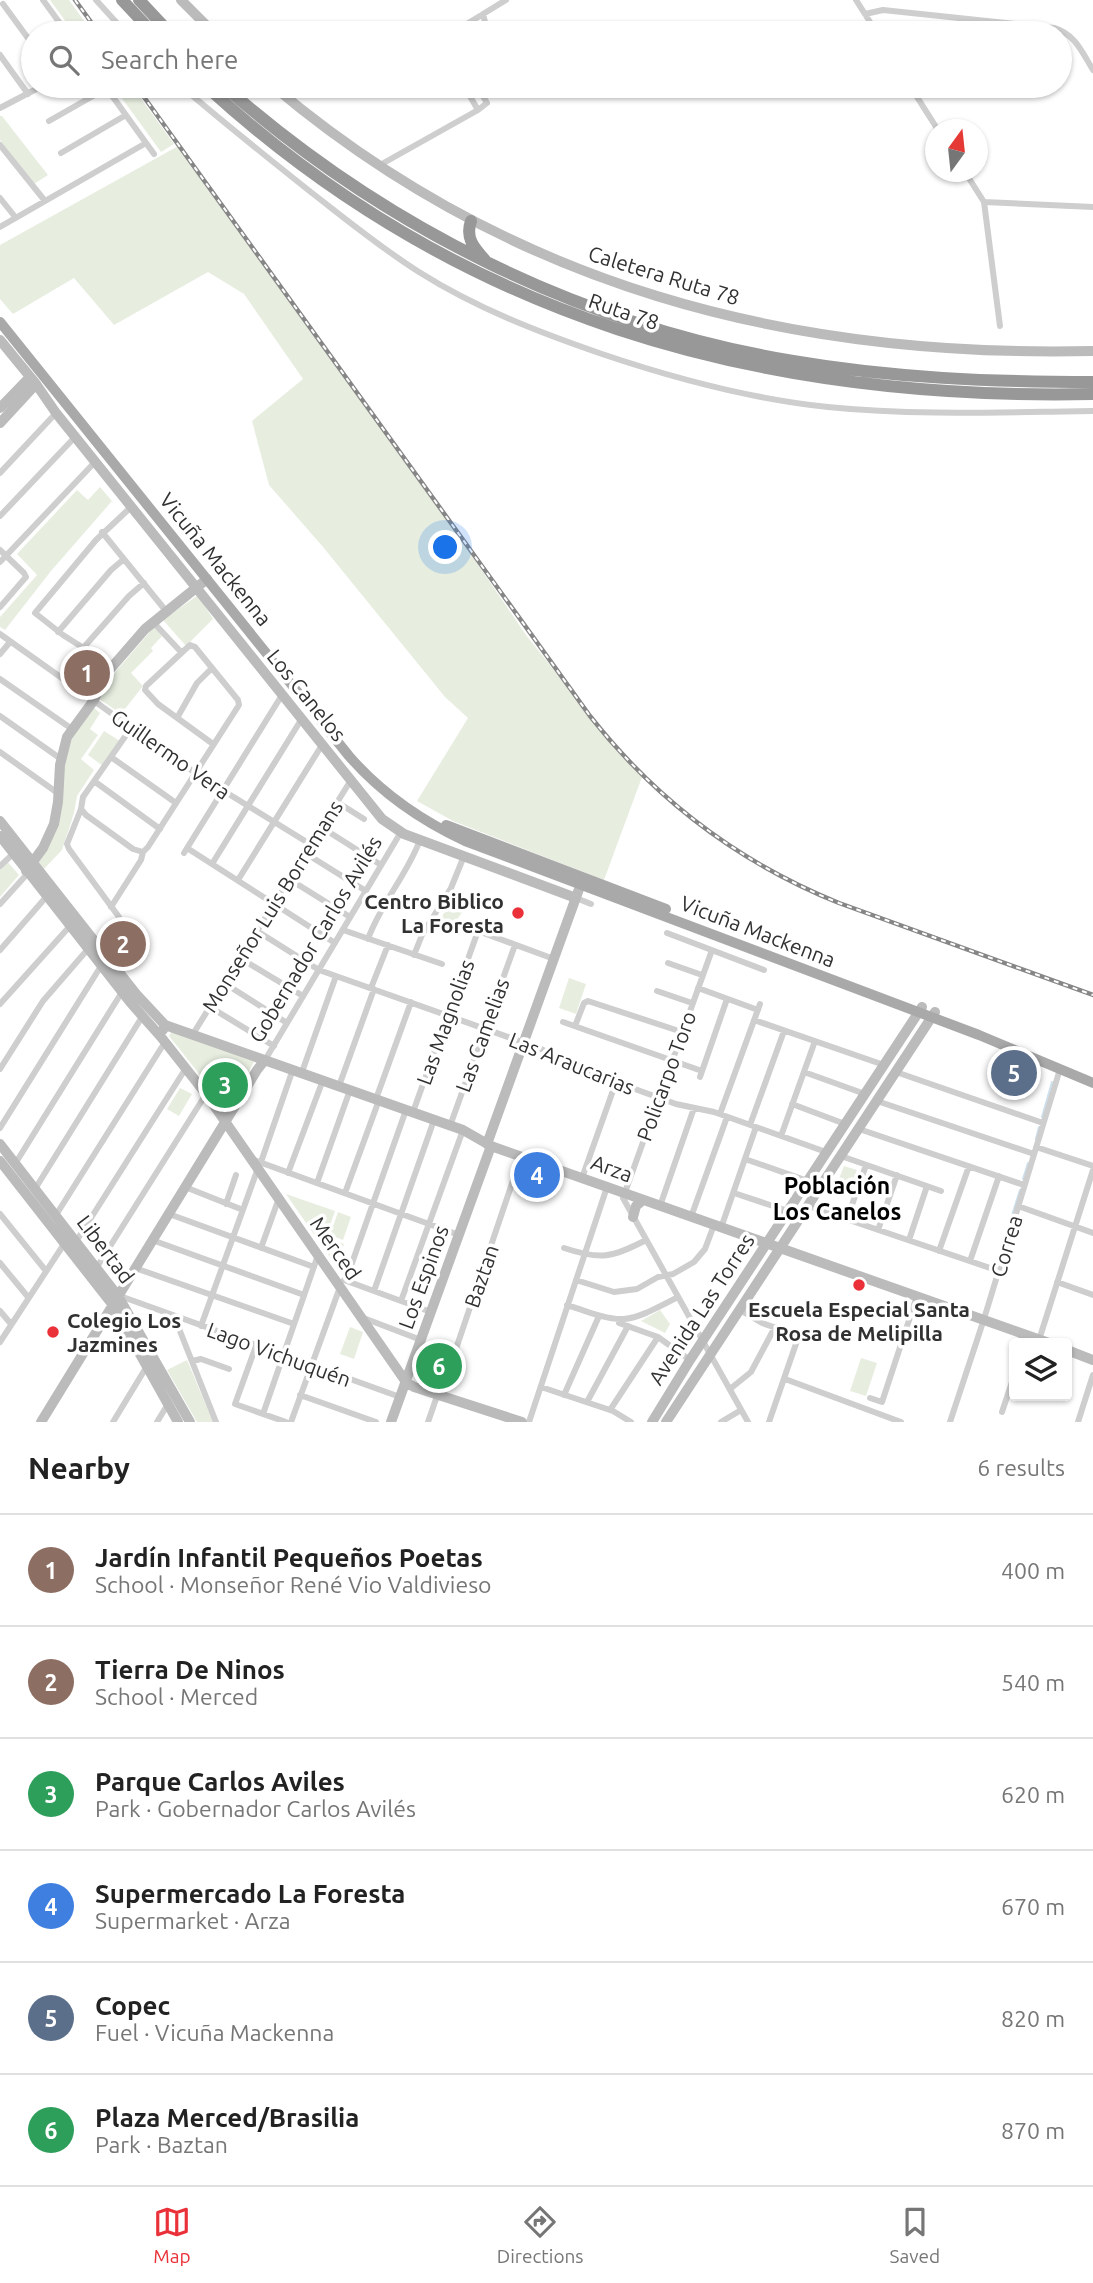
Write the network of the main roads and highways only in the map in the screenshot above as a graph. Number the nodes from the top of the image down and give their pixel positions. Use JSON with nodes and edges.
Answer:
{"nodes":[{"id":1,"x":122,"y":0,"type":"edge"},
{"id":2,"x":139,"y":0,"type":"edge"},
{"id":3,"x":142,"y":21,"type":"edge"},
{"id":4,"x":159,"y":21,"type":"edge"},
{"id":5,"x":220,"y":98,"type":"edge"},
{"id":6,"x":239,"y":98,"type":"edge"},
{"id":7,"x":471,"y":221,"type":"road end"},
{"id":8,"x":490,"y":265,"type":"junction"},
{"id":9,"x":0,"y":322,"type":"edge"},
{"id":10,"x":1093,"y":382,"type":"edge"},
{"id":11,"x":1093,"y":394,"type":"edge"},
{"id":12,"x":934,"y":1015,"type":"junction"},
{"id":13,"x":1093,"y":1076,"type":"edge"},
{"id":14,"x":1093,"y":1083,"type":"edge"}],
"edges":[{"from":1,"to":3,"type":"highway"},
{"from":2,"to":4,"type":"highway"},
{"from":5,"to":11,"type":"highway","name":"Ruta 78"},
{"from":6,"to":8,"type":"highway","name":"Ruta 78"},
{"from":7,"to":8,"type":"highway"},
{"from":8,"to":10,"type":"highway","name":"Ruta 78"},
{"from":9,"to":12,"type":"main road","name":"Vicuña Mackenna"},
{"from":12,"to":13,"type":"main road","name":"Vicuña Mackenna"},
{"from":12,"to":14,"type":"main road","name":"Vicuña Mackenna"}]}
